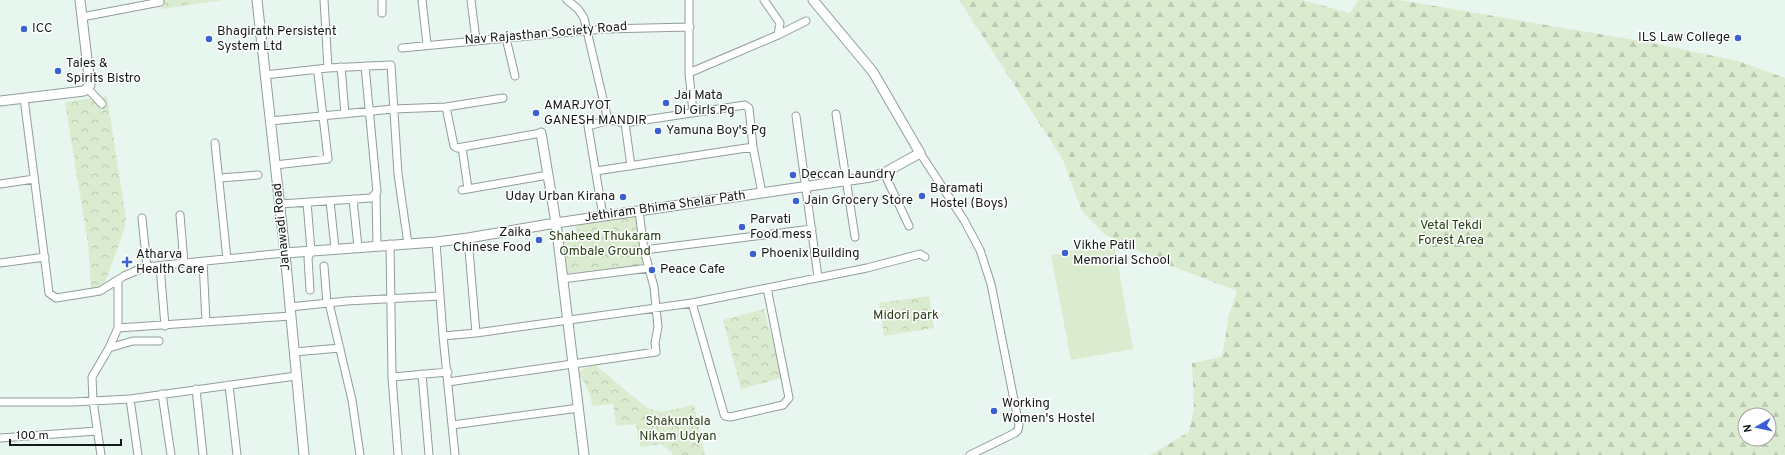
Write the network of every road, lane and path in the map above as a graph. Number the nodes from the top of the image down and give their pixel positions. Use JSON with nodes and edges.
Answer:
{"nodes":[{"id":1,"x":80,"y":0,"type":"edge"},
{"id":2,"x":257,"y":0,"type":"edge"},
{"id":3,"x":324,"y":0,"type":"edge"},
{"id":4,"x":382,"y":0,"type":"edge"},
{"id":5,"x":422,"y":0,"type":"edge"},
{"id":6,"x":471,"y":0,"type":"edge"},
{"id":7,"x":567,"y":0,"type":"edge"},
{"id":8,"x":689,"y":0,"type":"edge"},
{"id":9,"x":764,"y":0,"type":"edge"},
{"id":10,"x":813,"y":0,"type":"edge"},
{"id":11,"x":160,"y":2,"type":"dead end"},
{"id":12,"x":382,"y":13,"type":"dead end"},
{"id":13,"x":82,"y":17,"type":"junction"},
{"id":14,"x":806,"y":22,"type":"dead end"},
{"id":15,"x":690,"y":27,"type":"junction"},
{"id":16,"x":586,"y":31,"type":"junction"},
{"id":17,"x":778,"y":35,"type":"junction"},
{"id":18,"x":506,"y":38,"type":"junction"},
{"id":19,"x":476,"y":40,"type":"junction"},
{"id":20,"x":428,"y":44,"type":"junction"},
{"id":21,"x":402,"y":48,"type":"dead end"},
{"id":22,"x":366,"y":66,"type":"junction"},
{"id":23,"x":341,"y":67,"type":"junction"},
{"id":24,"x":328,"y":68,"type":"junction"},
{"id":25,"x":688,"y":73,"type":"junction"},
{"id":26,"x":318,"y":74,"type":"dead end"},
{"id":27,"x":265,"y":75,"type":"junction"},
{"id":28,"x":515,"y":76,"type":"dead end"},
{"id":29,"x":88,"y":89,"type":"junction"},
{"id":30,"x":24,"y":98,"type":"junction"},
{"id":31,"x":503,"y":98,"type":"dead end"},
{"id":32,"x":0,"y":101,"type":"edge"},
{"id":33,"x":102,"y":104,"type":"dead end"},
{"id":34,"x":446,"y":107,"type":"junction"},
{"id":35,"x":393,"y":109,"type":"junction"},
{"id":36,"x":369,"y":111,"type":"junction"},
{"id":37,"x":693,"y":112,"type":"junction"},
{"id":38,"x":345,"y":114,"type":"junction"},
{"id":39,"x":836,"y":114,"type":"dead end"},
{"id":40,"x":323,"y":116,"type":"junction"},
{"id":41,"x":796,"y":116,"type":"dead end"},
{"id":42,"x":610,"y":120,"type":"junction"},
{"id":43,"x":270,"y":121,"type":"junction"},
{"id":44,"x":625,"y":123,"type":"junction"},
{"id":45,"x":541,"y":133,"type":"joint"},
{"id":46,"x":215,"y":143,"type":"dead end"},
{"id":47,"x":462,"y":147,"type":"junction"},
{"id":48,"x":753,"y":148,"type":"junction"},
{"id":49,"x":920,"y":153,"type":"junction"},
{"id":50,"x":275,"y":165,"type":"junction"},
{"id":51,"x":631,"y":166,"type":"junction"},
{"id":52,"x":596,"y":171,"type":"junction"},
{"id":53,"x":258,"y":174,"type":"dead end"},
{"id":54,"x":884,"y":174,"type":"junction"},
{"id":55,"x":548,"y":175,"type":"junction"},
{"id":56,"x":219,"y":178,"type":"junction"},
{"id":57,"x":34,"y":179,"type":"junction"},
{"id":58,"x":846,"y":181,"type":"junction"},
{"id":59,"x":0,"y":184,"type":"edge"},
{"id":60,"x":807,"y":187,"type":"junction"},
{"id":61,"x":376,"y":193,"type":"junction"},
{"id":62,"x":762,"y":193,"type":"junction"},
{"id":63,"x":352,"y":199,"type":"junction"},
{"id":64,"x":330,"y":201,"type":"junction"},
{"id":65,"x":308,"y":202,"type":"junction"},
{"id":66,"x":280,"y":204,"type":"junction"},
{"id":67,"x":639,"y":211,"type":"junction"},
{"id":68,"x":180,"y":216,"type":"dead end"},
{"id":69,"x":603,"y":216,"type":"junction"},
{"id":70,"x":142,"y":218,"type":"dead end"},
{"id":71,"x":556,"y":223,"type":"junction"},
{"id":72,"x":909,"y":226,"type":"dead end"},
{"id":73,"x":812,"y":229,"type":"junction"},
{"id":74,"x":854,"y":237,"type":"dead end"},
{"id":75,"x":468,"y":238,"type":"junction"},
{"id":76,"x":436,"y":242,"type":"junction"},
{"id":77,"x":390,"y":244,"type":"junction"},
{"id":78,"x":408,"y":244,"type":"junction"},
{"id":79,"x":377,"y":246,"type":"junction"},
{"id":80,"x":358,"y":247,"type":"junction"},
{"id":81,"x":335,"y":249,"type":"junction"},
{"id":82,"x":644,"y":250,"type":"junction"},
{"id":83,"x":311,"y":251,"type":"junction"},
{"id":84,"x":285,"y":253,"type":"junction"},
{"id":85,"x":45,"y":257,"type":"junction"},
{"id":86,"x":925,"y":257,"type":"dead end"},
{"id":87,"x":227,"y":259,"type":"junction"},
{"id":88,"x":203,"y":262,"type":"junction"},
{"id":89,"x":0,"y":263,"type":"edge"},
{"id":90,"x":184,"y":263,"type":"junction"},
{"id":91,"x":160,"y":266,"type":"junction"},
{"id":92,"x":324,"y":266,"type":"dead end"},
{"id":93,"x":147,"y":267,"type":"junction"},
{"id":94,"x":649,"y":268,"type":"junction"},
{"id":95,"x":818,"y":276,"type":"junction"},
{"id":96,"x":562,"y":279,"type":"junction"},
{"id":97,"x":118,"y":280,"type":"junction"},
{"id":98,"x":767,"y":288,"type":"junction"},
{"id":99,"x":310,"y":290,"type":"dead end"},
{"id":100,"x":440,"y":296,"type":"junction"},
{"id":101,"x":391,"y":299,"type":"junction"},
{"id":102,"x":328,"y":303,"type":"junction"},
{"id":103,"x":692,"y":303,"type":"junction"},
{"id":104,"x":656,"y":308,"type":"junction"},
{"id":105,"x":291,"y":311,"type":"junction"},
{"id":106,"x":567,"y":319,"type":"junction"},
{"id":107,"x":206,"y":322,"type":"junction"},
{"id":108,"x":165,"y":326,"type":"junction"},
{"id":109,"x":118,"y":328,"type":"junction"},
{"id":110,"x":476,"y":333,"type":"junction"},
{"id":111,"x":443,"y":336,"type":"junction"},
{"id":112,"x":159,"y":342,"type":"dead end"},
{"id":113,"x":109,"y":348,"type":"junction"},
{"id":114,"x":340,"y":348,"type":"junction"},
{"id":115,"x":294,"y":352,"type":"junction"},
{"id":116,"x":573,"y":364,"type":"junction"},
{"id":117,"x":448,"y":372,"type":"junction"},
{"id":118,"x":422,"y":374,"type":"junction"},
{"id":119,"x":296,"y":376,"type":"junction"},
{"id":120,"x":392,"y":377,"type":"junction"},
{"id":121,"x":448,"y":382,"type":"junction"},
{"id":122,"x":229,"y":385,"type":"junction"},
{"id":123,"x":196,"y":390,"type":"junction"},
{"id":124,"x":162,"y":394,"type":"junction"},
{"id":125,"x":130,"y":399,"type":"junction"},
{"id":126,"x":93,"y":401,"type":"junction"},
{"id":127,"x":0,"y":402,"type":"edge"},
{"id":128,"x":578,"y":408,"type":"junction"},
{"id":129,"x":452,"y":424,"type":"junction"},
{"id":130,"x":97,"y":431,"type":"junction"},
{"id":131,"x":0,"y":438,"type":"edge"},
{"id":132,"x":101,"y":455,"type":"edge"},
{"id":133,"x":138,"y":455,"type":"edge"},
{"id":134,"x":171,"y":455,"type":"edge"},
{"id":135,"x":203,"y":455,"type":"edge"},
{"id":136,"x":237,"y":455,"type":"edge"},
{"id":137,"x":304,"y":455,"type":"edge"},
{"id":138,"x":360,"y":455,"type":"edge"},
{"id":139,"x":398,"y":455,"type":"edge"},
{"id":140,"x":429,"y":455,"type":"edge"},
{"id":141,"x":455,"y":455,"type":"edge"},
{"id":142,"x":584,"y":455,"type":"edge"},
{"id":143,"x":970,"y":455,"type":"edge"}],
"edges":[{"from":1,"to":13,"type":"street"},
{"from":2,"to":27,"type":"street","name":"Janawadi Road"},
{"from":3,"to":24,"type":"street"},
{"from":4,"to":12,"type":"street"},
{"from":5,"to":20,"type":"street"},
{"from":6,"to":19,"type":"street"},
{"from":7,"to":16,"type":"street"},
{"from":8,"to":15,"type":"street"},
{"from":9,"to":17,"type":"street"},
{"from":10,"to":49,"type":"street"},
{"from":11,"to":13,"type":"street"},
{"from":13,"to":29,"type":"street"},
{"from":14,"to":17,"type":"street"},
{"from":15,"to":16,"type":"street","name":"Nav Rajasthan Society Road"},
{"from":15,"to":25,"type":"street"},
{"from":16,"to":18,"type":"street","name":"Nav Rajasthan Society Road"},
{"from":16,"to":42,"type":"street"},
{"from":17,"to":25,"type":"street"},
{"from":18,"to":19,"type":"street","name":"Nav Rajasthan Society Road"},
{"from":18,"to":28,"type":"street"},
{"from":19,"to":20,"type":"street","name":"Nav Rajasthan Society Road"},
{"from":20,"to":21,"type":"street","name":"Nav Rajasthan Society Road"},
{"from":22,"to":23,"type":"street"},
{"from":22,"to":35,"type":"street"},
{"from":22,"to":36,"type":"street"},
{"from":23,"to":24,"type":"street"},
{"from":23,"to":38,"type":"street"},
{"from":24,"to":27,"type":"street"},
{"from":25,"to":37,"type":"street"},
{"from":26,"to":40,"type":"street"},
{"from":27,"to":43,"type":"street","name":"Janawadi Road"},
{"from":29,"to":30,"type":"street"},
{"from":29,"to":33,"type":"street"},
{"from":30,"to":32,"type":"street"},
{"from":30,"to":57,"type":"street"},
{"from":31,"to":34,"type":"street"},
{"from":34,"to":35,"type":"street"},
{"from":34,"to":47,"type":"street"},
{"from":35,"to":36,"type":"street"},
{"from":35,"to":78,"type":"street"},
{"from":36,"to":38,"type":"street"},
{"from":36,"to":61,"type":"street"},
{"from":37,"to":44,"type":"street"},
{"from":37,"to":48,"type":"street"},
{"from":38,"to":40,"type":"street"},
{"from":39,"to":58,"type":"street"},
{"from":40,"to":43,"type":"street"},
{"from":40,"to":50,"type":"street"},
{"from":41,"to":60,"type":"street"},
{"from":42,"to":44,"type":"street"},
{"from":42,"to":52,"type":"street"},
{"from":43,"to":50,"type":"street","name":"Janawadi Road"},
{"from":44,"to":51,"type":"street"},
{"from":45,"to":47,"type":"street"},
{"from":45,"to":55,"type":"street"},
{"from":46,"to":56,"type":"street"},
{"from":47,"to":55,"type":"street"},
{"from":48,"to":51,"type":"street"},
{"from":48,"to":62,"type":"street"},
{"from":49,"to":54,"type":"street","name":"Jethiram Bhima Shelar Path"},
{"from":49,"to":143,"type":"street"},
{"from":50,"to":66,"type":"street","name":"Janawadi Road"},
{"from":51,"to":52,"type":"street"},
{"from":52,"to":69,"type":"street"},
{"from":53,"to":56,"type":"street"},
{"from":54,"to":58,"type":"street","name":"Jethiram Bhima Shelar Path"},
{"from":54,"to":72,"type":"street"},
{"from":55,"to":71,"type":"street"},
{"from":56,"to":87,"type":"street"},
{"from":57,"to":59,"type":"street"},
{"from":57,"to":85,"type":"street"},
{"from":58,"to":60,"type":"street","name":"Jethiram Bhima Shelar Path"},
{"from":58,"to":74,"type":"street"},
{"from":60,"to":62,"type":"street","name":"Jethiram Bhima Shelar Path"},
{"from":60,"to":73,"type":"street"},
{"from":61,"to":63,"type":"street"},
{"from":61,"to":79,"type":"street"},
{"from":62,"to":67,"type":"street","name":"Jethiram Bhima Shelar Path"},
{"from":63,"to":64,"type":"street"},
{"from":63,"to":80,"type":"street"},
{"from":64,"to":65,"type":"street"},
{"from":64,"to":81,"type":"street"},
{"from":65,"to":66,"type":"street"},
{"from":65,"to":83,"type":"street"},
{"from":66,"to":84,"type":"street","name":"Janawadi Road"},
{"from":67,"to":69,"type":"street","name":"Jethiram Bhima Shelar Path"},
{"from":67,"to":82,"type":"street"},
{"from":68,"to":90,"type":"street"},
{"from":69,"to":71,"type":"street","name":"Jethiram Bhima Shelar Path"},
{"from":70,"to":93,"type":"street"},
{"from":71,"to":75,"type":"street","name":"Jethiram Bhima Shelar Path"},
{"from":71,"to":96,"type":"street"},
{"from":73,"to":82,"type":"street"},
{"from":73,"to":95,"type":"street"},
{"from":75,"to":76,"type":"street","name":"Jethiram Bhima Shelar Path"},
{"from":75,"to":110,"type":"street"},
{"from":76,"to":78,"type":"street","name":"Jethiram Bhima Shelar Path"},
{"from":76,"to":100,"type":"street"},
{"from":77,"to":78,"type":"street","name":"Jethiram Bhima Shelar Path"},
{"from":77,"to":79,"type":"street","name":"Jethiram Bhima Shelar Path"},
{"from":77,"to":101,"type":"street"},
{"from":79,"to":80,"type":"street","name":"Jethiram Bhima Shelar Path"},
{"from":80,"to":81,"type":"street","name":"Jethiram Bhima Shelar Path"},
{"from":81,"to":83,"type":"street","name":"Jethiram Bhima Shelar Path"},
{"from":82,"to":94,"type":"street"},
{"from":83,"to":84,"type":"street","name":"Jethiram Bhima Shelar Path"},
{"from":83,"to":99,"type":"street"},
{"from":84,"to":87,"type":"street"},
{"from":84,"to":105,"type":"street","name":"Janawadi Road"},
{"from":85,"to":89,"type":"street"},
{"from":85,"to":97,"type":"street"},
{"from":86,"to":95,"type":"street"},
{"from":87,"to":88,"type":"street"},
{"from":88,"to":90,"type":"street"},
{"from":88,"to":107,"type":"street"},
{"from":90,"to":91,"type":"street"},
{"from":91,"to":93,"type":"street"},
{"from":91,"to":108,"type":"street"},
{"from":92,"to":102,"type":"street"},
{"from":93,"to":97,"type":"street"},
{"from":94,"to":96,"type":"street"},
{"from":94,"to":104,"type":"street"},
{"from":95,"to":98,"type":"street"},
{"from":96,"to":106,"type":"street"},
{"from":97,"to":109,"type":"street"},
{"from":98,"to":103,"type":"street"},
{"from":98,"to":103,"type":"street"},
{"from":100,"to":101,"type":"street"},
{"from":100,"to":111,"type":"street"},
{"from":101,"to":102,"type":"street"},
{"from":101,"to":120,"type":"street"},
{"from":102,"to":105,"type":"street"},
{"from":102,"to":114,"type":"street"},
{"from":103,"to":104,"type":"street"},
{"from":104,"to":106,"type":"street"},
{"from":104,"to":116,"type":"street"},
{"from":105,"to":107,"type":"street"},
{"from":105,"to":115,"type":"street","name":"Janawadi Road"},
{"from":106,"to":110,"type":"street"},
{"from":106,"to":116,"type":"street"},
{"from":107,"to":108,"type":"street"},
{"from":108,"to":109,"type":"street"},
{"from":109,"to":113,"type":"street"},
{"from":110,"to":111,"type":"street"},
{"from":111,"to":117,"type":"street"},
{"from":112,"to":113,"type":"street"},
{"from":113,"to":126,"type":"street"},
{"from":114,"to":115,"type":"street"},
{"from":114,"to":138,"type":"street"},
{"from":115,"to":119,"type":"street","name":"Janawadi Road"},
{"from":116,"to":121,"type":"street"},
{"from":116,"to":128,"type":"street"},
{"from":117,"to":118,"type":"street"},
{"from":117,"to":121,"type":"street"},
{"from":118,"to":120,"type":"street"},
{"from":118,"to":140,"type":"street"},
{"from":119,"to":122,"type":"street"},
{"from":119,"to":137,"type":"street","name":"Janawadi Road"},
{"from":120,"to":139,"type":"street"},
{"from":121,"to":129,"type":"street"},
{"from":122,"to":123,"type":"street"},
{"from":122,"to":136,"type":"street"},
{"from":123,"to":124,"type":"street"},
{"from":123,"to":135,"type":"street"},
{"from":124,"to":125,"type":"street"},
{"from":124,"to":134,"type":"street"},
{"from":125,"to":126,"type":"street"},
{"from":125,"to":133,"type":"street"},
{"from":126,"to":127,"type":"street"},
{"from":126,"to":130,"type":"street"},
{"from":128,"to":129,"type":"street"},
{"from":128,"to":142,"type":"street"},
{"from":129,"to":141,"type":"street"},
{"from":130,"to":131,"type":"street"},
{"from":130,"to":132,"type":"street"}]}
